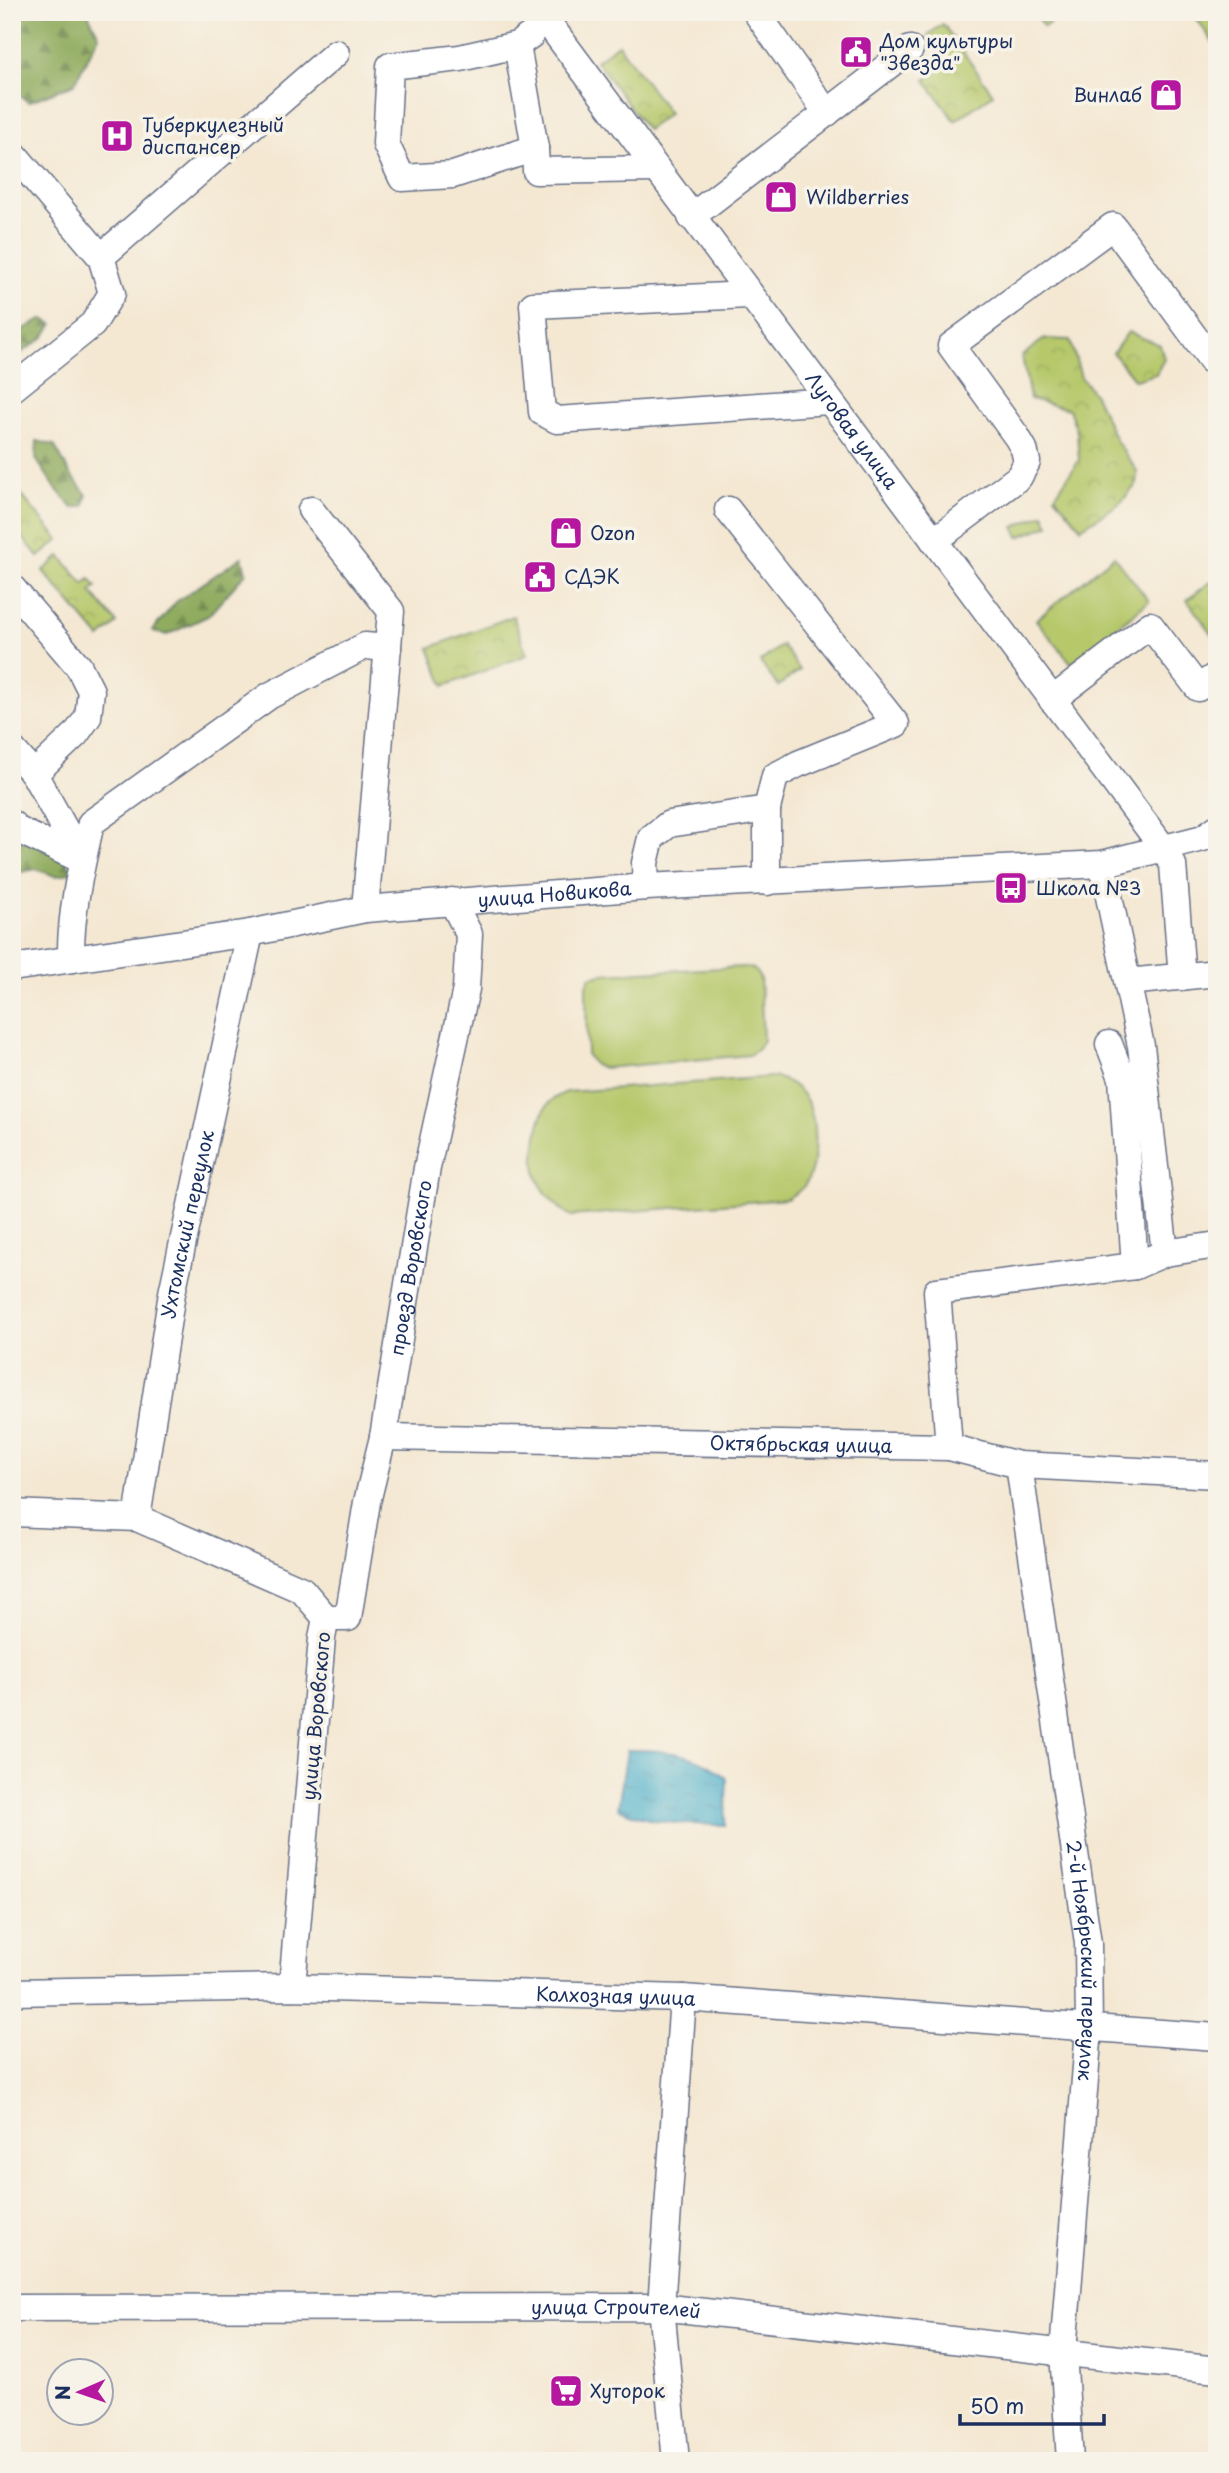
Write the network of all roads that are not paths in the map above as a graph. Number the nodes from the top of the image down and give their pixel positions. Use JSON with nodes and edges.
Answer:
{"nodes":[{"id":1,"x":756,"y":12,"type":"edge"},
{"id":2,"x":541,"y":16,"type":"edge"},
{"id":3,"x":517,"y":45,"type":"junction"},
{"id":4,"x":910,"y":49,"type":"dead end"},
{"id":5,"x":336,"y":52,"type":"dead end"},
{"id":6,"x":827,"y":113,"type":"junction"},
{"id":7,"x":535,"y":148,"type":"junction"},
{"id":8,"x":12,"y":152,"type":"edge"},
{"id":9,"x":655,"y":169,"type":"junction"},
{"id":10,"x":691,"y":217,"type":"junction"},
{"id":11,"x":101,"y":257,"type":"junction"},
{"id":12,"x":750,"y":295,"type":"junction"},
{"id":13,"x":1217,"y":363,"type":"edge"},
{"id":14,"x":12,"y":389,"type":"edge"},
{"id":15,"x":829,"y":401,"type":"junction"},
{"id":16,"x":311,"y":510,"type":"dead end"},
{"id":17,"x":728,"y":510,"type":"dead end"},
{"id":18,"x":934,"y":541,"type":"junction"},
{"id":19,"x":12,"y":588,"type":"edge"},
{"id":20,"x":388,"y":648,"type":"junction"},
{"id":21,"x":1217,"y":675,"type":"edge"},
{"id":22,"x":1052,"y":699,"type":"junction"},
{"id":23,"x":12,"y":749,"type":"edge"},
{"id":24,"x":34,"y":774,"type":"junction"},
{"id":25,"x":767,"y":809,"type":"junction"},
{"id":26,"x":12,"y":824,"type":"edge"},
{"id":27,"x":1217,"y":828,"type":"edge"},
{"id":28,"x":1164,"y":849,"type":"junction"},
{"id":29,"x":82,"y":860,"type":"junction"},
{"id":30,"x":1102,"y":864,"type":"junction"},
{"id":31,"x":767,"y":882,"type":"junction"},
{"id":32,"x":646,"y":887,"type":"junction"},
{"id":33,"x":452,"y":901,"type":"junction"},
{"id":34,"x":365,"y":909,"type":"junction"},
{"id":35,"x":250,"y":933,"type":"junction"},
{"id":36,"x":71,"y":959,"type":"junction"},
{"id":37,"x":12,"y":968,"type":"edge"},
{"id":38,"x":1217,"y":973,"type":"edge"},
{"id":39,"x":1182,"y":977,"type":"junction"},
{"id":40,"x":1128,"y":982,"type":"junction"},
{"id":41,"x":1109,"y":1044,"type":"dead end"},
{"id":42,"x":1217,"y":1245,"type":"edge"},
{"id":43,"x":1165,"y":1253,"type":"junction"},
{"id":44,"x":1135,"y":1266,"type":"junction"},
{"id":45,"x":383,"y":1437,"type":"junction"},
{"id":46,"x":948,"y":1447,"type":"junction"},
{"id":47,"x":1019,"y":1465,"type":"junction"},
{"id":48,"x":1217,"y":1475,"type":"edge"},
{"id":49,"x":12,"y":1513,"type":"edge"},
{"id":50,"x":137,"y":1518,"type":"junction"},
{"id":51,"x":326,"y":1618,"type":"junction"},
{"id":52,"x":292,"y":1987,"type":"junction"},
{"id":53,"x":12,"y":1992,"type":"edge"},
{"id":54,"x":683,"y":1998,"type":"junction"},
{"id":55,"x":1089,"y":2029,"type":"junction"},
{"id":56,"x":1217,"y":2037,"type":"edge"},
{"id":57,"x":662,"y":2306,"type":"junction"},
{"id":58,"x":12,"y":2308,"type":"edge"},
{"id":59,"x":1063,"y":2352,"type":"junction"},
{"id":60,"x":1217,"y":2370,"type":"edge"},
{"id":61,"x":677,"y":2461,"type":"edge"},
{"id":62,"x":1070,"y":2461,"type":"edge"}],
"edges":[{"from":1,"to":6,"type":"street"},
{"from":2,"to":3,"type":"street"},
{"from":2,"to":9,"type":"street","name":"Луговая улица"},
{"from":3,"to":7,"type":"street"},
{"from":3,"to":7,"type":"street"},
{"from":4,"to":6,"type":"street"},
{"from":5,"to":11,"type":"street"},
{"from":6,"to":10,"type":"street"},
{"from":7,"to":9,"type":"street"},
{"from":8,"to":11,"type":"street"},
{"from":9,"to":10,"type":"street","name":"Луговая улица"},
{"from":10,"to":12,"type":"street","name":"Луговая улица"},
{"from":11,"to":14,"type":"street"},
{"from":12,"to":15,"type":"street","name":"Луговая улица"},
{"from":12,"to":15,"type":"street"},
{"from":13,"to":18,"type":"street"},
{"from":15,"to":18,"type":"street","name":"Луговая улица"},
{"from":16,"to":20,"type":"street"},
{"from":17,"to":25,"type":"street"},
{"from":18,"to":22,"type":"street","name":"Луговая улица"},
{"from":19,"to":24,"type":"street"},
{"from":20,"to":29,"type":"street"},
{"from":20,"to":34,"type":"street"},
{"from":21,"to":22,"type":"street"},
{"from":22,"to":28,"type":"street","name":"Луговая улица"},
{"from":23,"to":24,"type":"street"},
{"from":24,"to":29,"type":"street"},
{"from":25,"to":31,"type":"street"},
{"from":25,"to":32,"type":"street"},
{"from":26,"to":29,"type":"street"},
{"from":27,"to":28,"type":"street","name":"улица Новикова"},
{"from":28,"to":30,"type":"street","name":"улица Новикова"},
{"from":28,"to":39,"type":"street","name":"Луговая улица"},
{"from":29,"to":36,"type":"street"},
{"from":30,"to":31,"type":"street","name":"улица Новикова"},
{"from":30,"to":40,"type":"street"},
{"from":31,"to":32,"type":"street","name":"улица Новикова"},
{"from":32,"to":33,"type":"street","name":"улица Новикова"},
{"from":33,"to":34,"type":"street","name":"улица Новикова"},
{"from":33,"to":45,"type":"street","name":"проезд Воровского"},
{"from":34,"to":35,"type":"street","name":"улица Новикова"},
{"from":35,"to":36,"type":"street","name":"улица Новикова"},
{"from":35,"to":50,"type":"street","name":"Ухтомский переулок"},
{"from":36,"to":37,"type":"street","name":"улица Новикова"},
{"from":38,"to":39,"type":"street"},
{"from":39,"to":40,"type":"street"},
{"from":40,"to":43,"type":"street"},
{"from":41,"to":44,"type":"street"},
{"from":42,"to":43,"type":"street"},
{"from":43,"to":44,"type":"street"},
{"from":44,"to":46,"type":"street"},
{"from":45,"to":46,"type":"street","name":"Октябрьская улица"},
{"from":45,"to":51,"type":"street","name":"проезд Воровского"},
{"from":46,"to":47,"type":"street","name":"Октябрьская улица"},
{"from":47,"to":48,"type":"street","name":"Октябрьская улица"},
{"from":47,"to":55,"type":"street","name":"2-й Ноябрьский переулок"},
{"from":49,"to":50,"type":"street","name":"улица Воровского"},
{"from":50,"to":51,"type":"street","name":"улица Воровского"},
{"from":51,"to":52,"type":"street","name":"улица Воровского"},
{"from":52,"to":53,"type":"street","name":"Колхозная улица"},
{"from":52,"to":54,"type":"street","name":"Колхозная улица"},
{"from":54,"to":55,"type":"street","name":"Колхозная улица"},
{"from":54,"to":57,"type":"street"},
{"from":55,"to":56,"type":"street","name":"Колхозная улица"},
{"from":55,"to":59,"type":"street","name":"2-й Ноябрьский переулок"},
{"from":57,"to":58,"type":"street","name":"улица Строителей"},
{"from":57,"to":59,"type":"street","name":"улица Строителей"},
{"from":57,"to":61,"type":"street"},
{"from":59,"to":60,"type":"street","name":"улица Строителей"},
{"from":59,"to":62,"type":"street","name":"2-й Ноябрьский переулок"}]}
